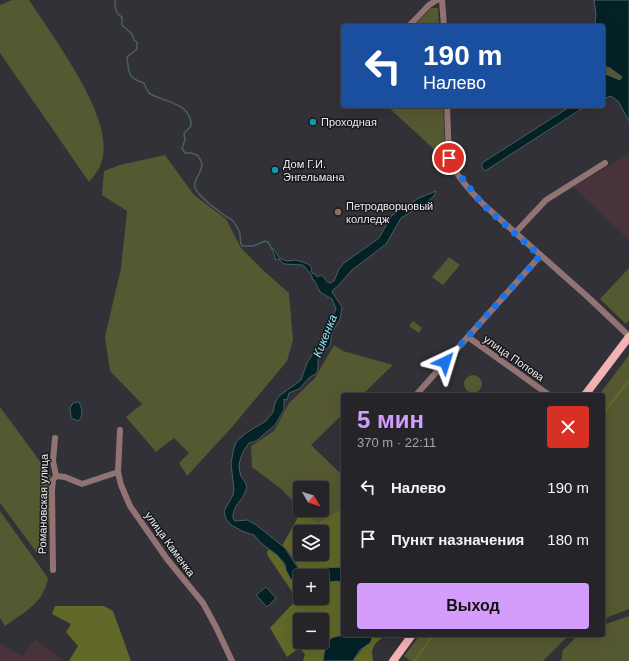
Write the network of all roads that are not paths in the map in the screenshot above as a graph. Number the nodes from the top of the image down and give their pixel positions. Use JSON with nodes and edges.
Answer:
{"nodes":[{"id":1,"x":437,"y":0,"type":"edge"},
{"id":2,"x":442,"y":0,"type":"edge"},
{"id":3,"x":411,"y":24,"type":"edge"},
{"id":4,"x":444,"y":24,"type":"edge"},
{"id":5,"x":447,"y":108,"type":"edge"},
{"id":6,"x":605,"y":163,"type":"dead end"},
{"id":7,"x":515,"y":233,"type":"junction"},
{"id":8,"x":540,"y":256,"type":"junction"},
{"id":9,"x":468,"y":337,"type":"junction"},
{"id":10,"x":629,"y":337,"type":"edge"},
{"id":11,"x":629,"y":346,"type":"edge"},
{"id":12,"x":418,"y":393,"type":"edge"},
{"id":13,"x":546,"y":393,"type":"edge"},
{"id":14,"x":587,"y":393,"type":"edge"},
{"id":15,"x":594,"y":393,"type":"edge"},
{"id":16,"x":120,"y":430,"type":"dead end"},
{"id":17,"x":55,"y":438,"type":"dead end"},
{"id":18,"x":118,"y":472,"type":"junction"},
{"id":19,"x":56,"y":476,"type":"junction"},
{"id":20,"x":52,"y":570,"type":"dead end"},
{"id":21,"x":404,"y":637,"type":"edge"},
{"id":22,"x":411,"y":637,"type":"edge"},
{"id":23,"x":232,"y":661,"type":"edge"},
{"id":24,"x":386,"y":661,"type":"edge"},
{"id":25,"x":393,"y":661,"type":"edge"}],
"edges":[{"from":1,"to":3,"type":"street"},
{"from":2,"to":4,"type":"street"},
{"from":5,"to":7,"type":"street"},
{"from":6,"to":7,"type":"street"},
{"from":7,"to":8,"type":"street"},
{"from":8,"to":9,"type":"street"},
{"from":8,"to":10,"type":"street"},
{"from":9,"to":12,"type":"street"},
{"from":9,"to":13,"type":"street","name":"улица Попова"},
{"from":10,"to":14,"type":"main road"},
{"from":11,"to":15,"type":"main road"},
{"from":16,"to":18,"type":"street","name":"улица Каменка"},
{"from":17,"to":19,"type":"street","name":"Романовская улица"},
{"from":18,"to":19,"type":"street"},
{"from":18,"to":23,"type":"street","name":"улица Каменка"},
{"from":19,"to":20,"type":"street","name":"Романовская улица"},
{"from":21,"to":24,"type":"main road"},
{"from":22,"to":25,"type":"main road"}]}
